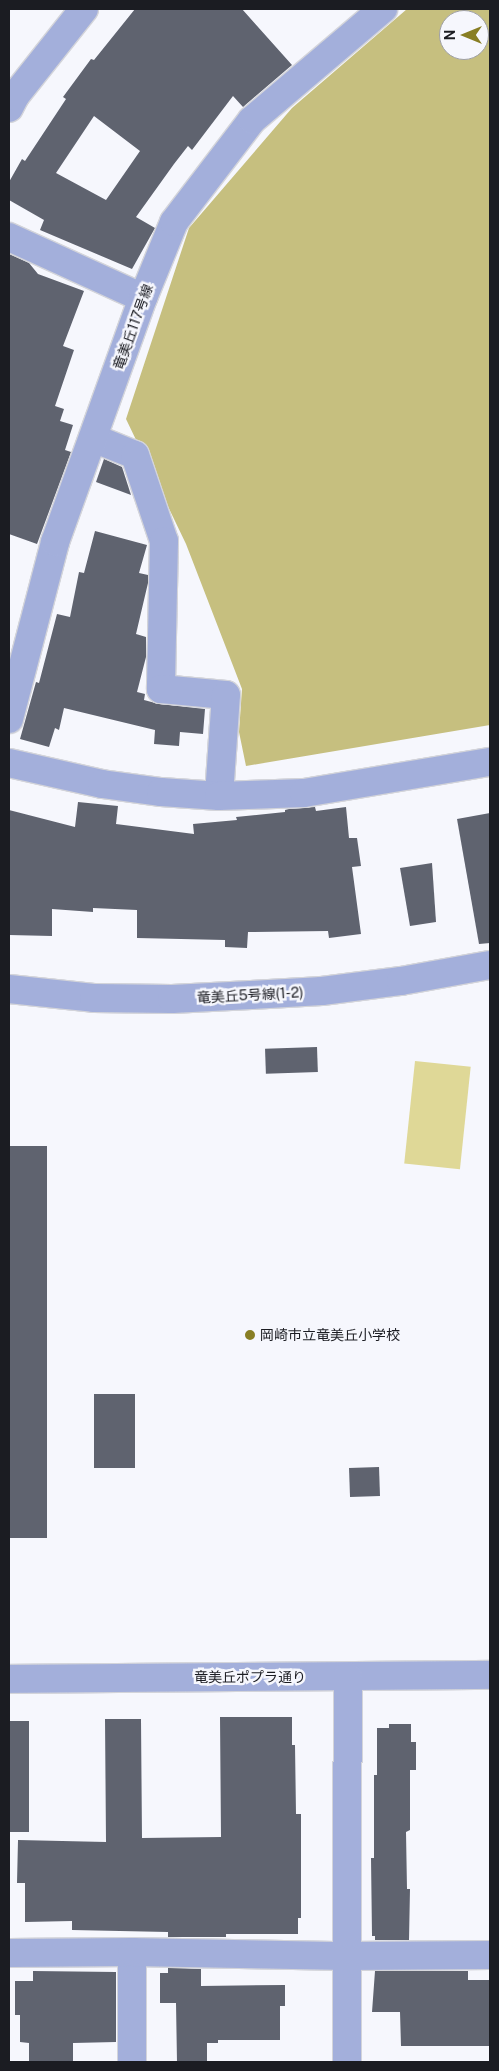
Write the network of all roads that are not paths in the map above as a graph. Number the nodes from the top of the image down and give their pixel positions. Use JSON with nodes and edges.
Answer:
{"nodes":[{"id":1,"x":84,"y":9,"type":"edge"},
{"id":2,"x":383,"y":9,"type":"edge"},
{"id":3,"x":9,"y":108,"type":"edge"},
{"id":4,"x":9,"y":236,"type":"edge"},
{"id":5,"x":143,"y":298,"type":"junction"},
{"id":6,"x":93,"y":438,"type":"junction"},
{"id":7,"x":9,"y":719,"type":"edge"},
{"id":8,"x":490,"y":762,"type":"edge"},
{"id":9,"x":9,"y":763,"type":"edge"},
{"id":10,"x":219,"y":796,"type":"junction"},
{"id":11,"x":490,"y":965,"type":"edge"},
{"id":12,"x":9,"y":989,"type":"edge"},
{"id":13,"x":490,"y":1675,"type":"edge"},
{"id":14,"x":348,"y":1677,"type":"junction"},
{"id":15,"x":9,"y":1679,"type":"edge"},
{"id":16,"x":132,"y":1952,"type":"junction"},
{"id":17,"x":9,"y":1953,"type":"edge"},
{"id":18,"x":490,"y":1955,"type":"edge"},
{"id":19,"x":347,"y":1956,"type":"junction"},
{"id":20,"x":132,"y":2062,"type":"edge"},
{"id":21,"x":347,"y":2062,"type":"edge"}],
"edges":[{"from":1,"to":3,"type":"street"},
{"from":2,"to":5,"type":"street","name":"竜美丘117号線"},
{"from":4,"to":5,"type":"street"},
{"from":5,"to":6,"type":"street","name":"竜美丘117号線"},
{"from":6,"to":7,"type":"street","name":"竜美丘117号線"},
{"from":6,"to":10,"type":"street"},
{"from":8,"to":10,"type":"street"},
{"from":9,"to":10,"type":"street"},
{"from":11,"to":12,"type":"street","name":"竜美丘5号線(1-2)"},
{"from":13,"to":14,"type":"street","name":"竜美丘ポプラ通り"},
{"from":14,"to":15,"type":"street","name":"竜美丘ポプラ通り"},
{"from":14,"to":19,"type":"street"},
{"from":16,"to":17,"type":"street"},
{"from":16,"to":19,"type":"street"},
{"from":16,"to":20,"type":"street"},
{"from":18,"to":19,"type":"street"},
{"from":19,"to":21,"type":"street"}]}
